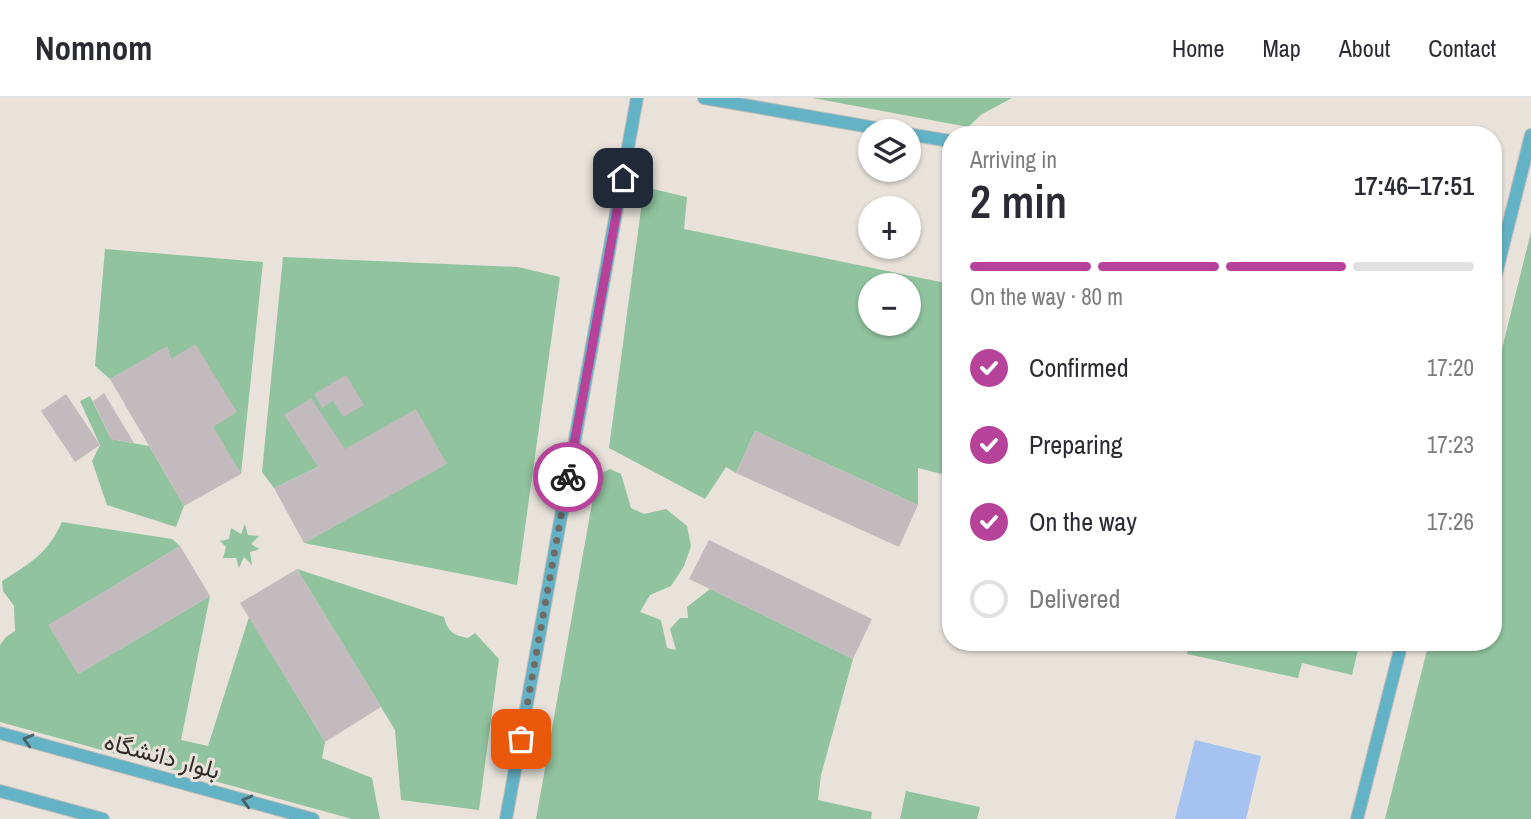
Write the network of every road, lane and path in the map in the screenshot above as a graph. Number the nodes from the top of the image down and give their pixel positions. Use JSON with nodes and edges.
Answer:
{"nodes":[{"id":1,"x":637,"y":98,"type":"edge"},
{"id":2,"x":704,"y":98,"type":"edge"},
{"id":3,"x":858,"y":125,"type":"edge"},
{"id":4,"x":1531,"y":135,"type":"edge"},
{"id":5,"x":921,"y":136,"type":"edge"},
{"id":6,"x":942,"y":140,"type":"edge"},
{"id":7,"x":1502,"y":228,"type":"edge"},
{"id":8,"x":1400,"y":651,"type":"edge"},
{"id":9,"x":0,"y":733,"type":"edge"},
{"id":10,"x":0,"y":791,"type":"edge"},
{"id":11,"x":103,"y":819,"type":"edge"},
{"id":12,"x":313,"y":819,"type":"edge"},
{"id":13,"x":506,"y":819,"type":"edge"},
{"id":14,"x":1357,"y":819,"type":"edge"}],
"edges":[{"from":1,"to":13,"type":"lane"},
{"from":2,"to":3,"type":"lane"},
{"from":4,"to":7,"type":"lane"},
{"from":5,"to":6,"type":"lane"},
{"from":8,"to":14,"type":"lane"},
{"from":12,"to":9,"type":"lane","name":"بلوار دانشگاه","one_way":true},
{"from":10,"to":11,"type":"lane"}]}
